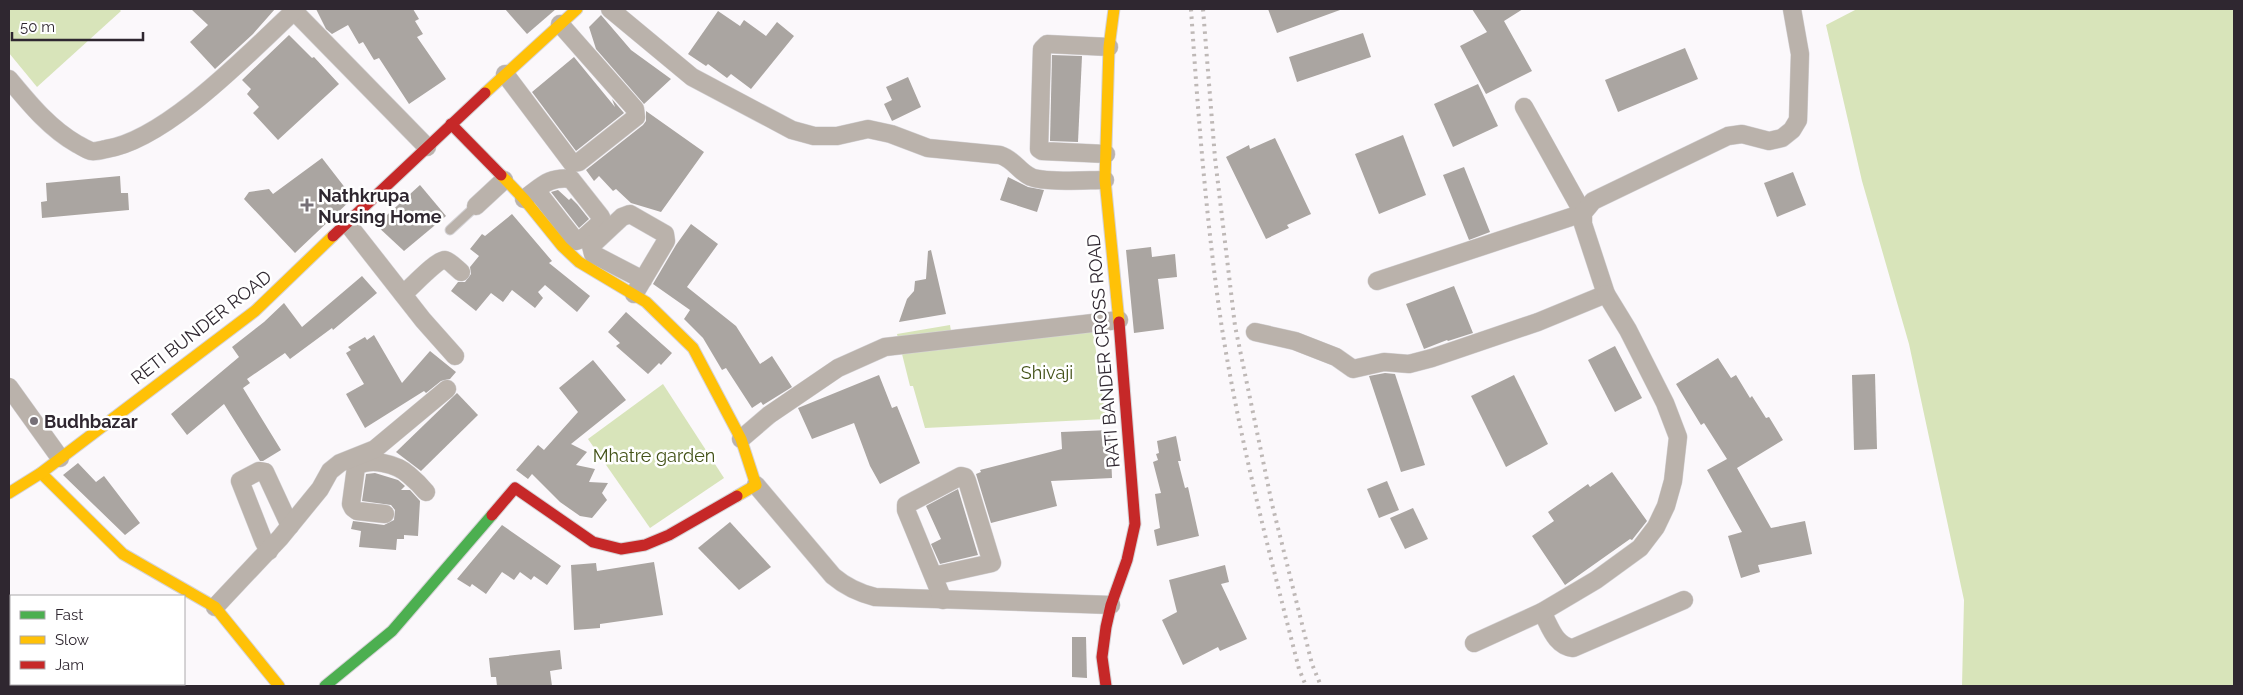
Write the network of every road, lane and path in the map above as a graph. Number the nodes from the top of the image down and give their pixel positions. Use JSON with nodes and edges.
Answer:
{"nodes":[{"id":1,"x":577,"y":9,"type":"edge"},
{"id":2,"x":610,"y":9,"type":"edge"},
{"id":3,"x":1114,"y":9,"type":"edge"},
{"id":4,"x":1792,"y":9,"type":"edge"},
{"id":5,"x":293,"y":10,"type":"edge"},
{"id":6,"x":560,"y":24,"type":"junction"},
{"id":7,"x":1109,"y":47,"type":"junction"},
{"id":8,"x":505,"y":74,"type":"junction"},
{"id":9,"x":9,"y":79,"type":"edge"},
{"id":10,"x":1524,"y":107,"type":"dead end"},
{"id":11,"x":452,"y":124,"type":"junction"},
{"id":12,"x":427,"y":147,"type":"junction"},
{"id":13,"x":1106,"y":154,"type":"junction"},
{"id":14,"x":504,"y":180,"type":"junction"},
{"id":15,"x":1105,"y":180,"type":"junction"},
{"id":16,"x":476,"y":206,"type":"joint"},
{"id":17,"x":1584,"y":213,"type":"junction"},
{"id":18,"x":347,"y":223,"type":"junction"},
{"id":19,"x":450,"y":230,"type":"dead end"},
{"id":20,"x":461,"y":272,"type":"dead end"},
{"id":21,"x":1377,"y":282,"type":"dead end"},
{"id":22,"x":404,"y":294,"type":"junction"},
{"id":23,"x":1606,"y":294,"type":"junction"},
{"id":24,"x":1119,"y":320,"type":"junction"},
{"id":25,"x":1255,"y":332,"type":"dead end"},
{"id":26,"x":455,"y":356,"type":"dead end"},
{"id":27,"x":9,"y":387,"type":"edge"},
{"id":28,"x":447,"y":389,"type":"dead end"},
{"id":29,"x":740,"y":439,"type":"junction"},
{"id":30,"x":375,"y":449,"type":"junction"},
{"id":31,"x":60,"y":458,"type":"junction"},
{"id":32,"x":330,"y":471,"type":"junction"},
{"id":33,"x":41,"y":474,"type":"junction"},
{"id":34,"x":357,"y":482,"type":"junction"},
{"id":35,"x":756,"y":484,"type":"junction"},
{"id":36,"x":9,"y":493,"type":"edge"},
{"id":37,"x":385,"y":514,"type":"dead end"},
{"id":38,"x":290,"y":526,"type":"junction"},
{"id":39,"x":269,"y":551,"type":"junction"},
{"id":40,"x":933,"y":576,"type":"junction"},
{"id":41,"x":943,"y":600,"type":"junction"},
{"id":42,"x":1684,"y":600,"type":"dead end"},
{"id":43,"x":1111,"y":605,"type":"junction"},
{"id":44,"x":215,"y":607,"type":"junction"},
{"id":45,"x":1542,"y":612,"type":"junction"},
{"id":46,"x":1474,"y":643,"type":"dead end"},
{"id":47,"x":279,"y":686,"type":"edge"},
{"id":48,"x":325,"y":686,"type":"edge"},
{"id":49,"x":1106,"y":686,"type":"edge"}],
"edges":[{"from":1,"to":6,"type":"street","name":"RETI BUNDER ROAD"},
{"from":2,"to":15,"type":"street"},
{"from":3,"to":7,"type":"street","name":"RATI BANDER CROSS ROAD"},
{"from":4,"to":17,"type":"street"},
{"from":5,"to":9,"type":"street"},
{"from":5,"to":12,"type":"street"},
{"from":6,"to":8,"type":"street","name":"RETI BUNDER ROAD"},
{"from":6,"to":8,"type":"street"},
{"from":7,"to":13,"type":"street","name":"RATI BANDER CROSS ROAD"},
{"from":7,"to":13,"type":"street"},
{"from":8,"to":11,"type":"street","name":"RETI BUNDER ROAD"},
{"from":10,"to":17,"type":"street"},
{"from":11,"to":12,"type":"street","name":"RETI BUNDER ROAD"},
{"from":11,"to":14,"type":"street"},
{"from":12,"to":18,"type":"street","name":"RETI BUNDER ROAD"},
{"from":13,"to":15,"type":"street","name":"RATI BANDER CROSS ROAD"},
{"from":14,"to":16,"type":"street"},
{"from":14,"to":29,"type":"street"},
{"from":15,"to":24,"type":"street","name":"RATI BANDER CROSS ROAD"},
{"from":16,"to":19,"type":"lane"},
{"from":17,"to":21,"type":"street"},
{"from":17,"to":23,"type":"street"},
{"from":18,"to":22,"type":"street"},
{"from":18,"to":31,"type":"street","name":"RETI BUNDER ROAD"},
{"from":20,"to":22,"type":"street"},
{"from":22,"to":26,"type":"street"},
{"from":23,"to":25,"type":"street"},
{"from":23,"to":45,"type":"street"},
{"from":24,"to":29,"type":"street"},
{"from":24,"to":43,"type":"street","name":"RATI BANDER CROSS ROAD"},
{"from":27,"to":31,"type":"street"},
{"from":28,"to":30,"type":"street"},
{"from":29,"to":35,"type":"street"},
{"from":30,"to":32,"type":"street"},
{"from":30,"to":34,"type":"street"},
{"from":31,"to":33,"type":"street","name":"RETI BUNDER ROAD"},
{"from":32,"to":34,"type":"street"},
{"from":32,"to":38,"type":"street"},
{"from":33,"to":36,"type":"street","name":"RETI BUNDER ROAD"},
{"from":33,"to":44,"type":"street"},
{"from":34,"to":37,"type":"street"},
{"from":35,"to":41,"type":"street"},
{"from":35,"to":48,"type":"street"},
{"from":38,"to":39,"type":"street"},
{"from":38,"to":39,"type":"street"},
{"from":39,"to":44,"type":"street"},
{"from":40,"to":40,"type":"street"},
{"from":40,"to":41,"type":"street"},
{"from":41,"to":43,"type":"street"},
{"from":42,"to":45,"type":"street"},
{"from":43,"to":49,"type":"street","name":"RATI BANDER CROSS ROAD"},
{"from":44,"to":47,"type":"street"},
{"from":45,"to":46,"type":"street"}]}
